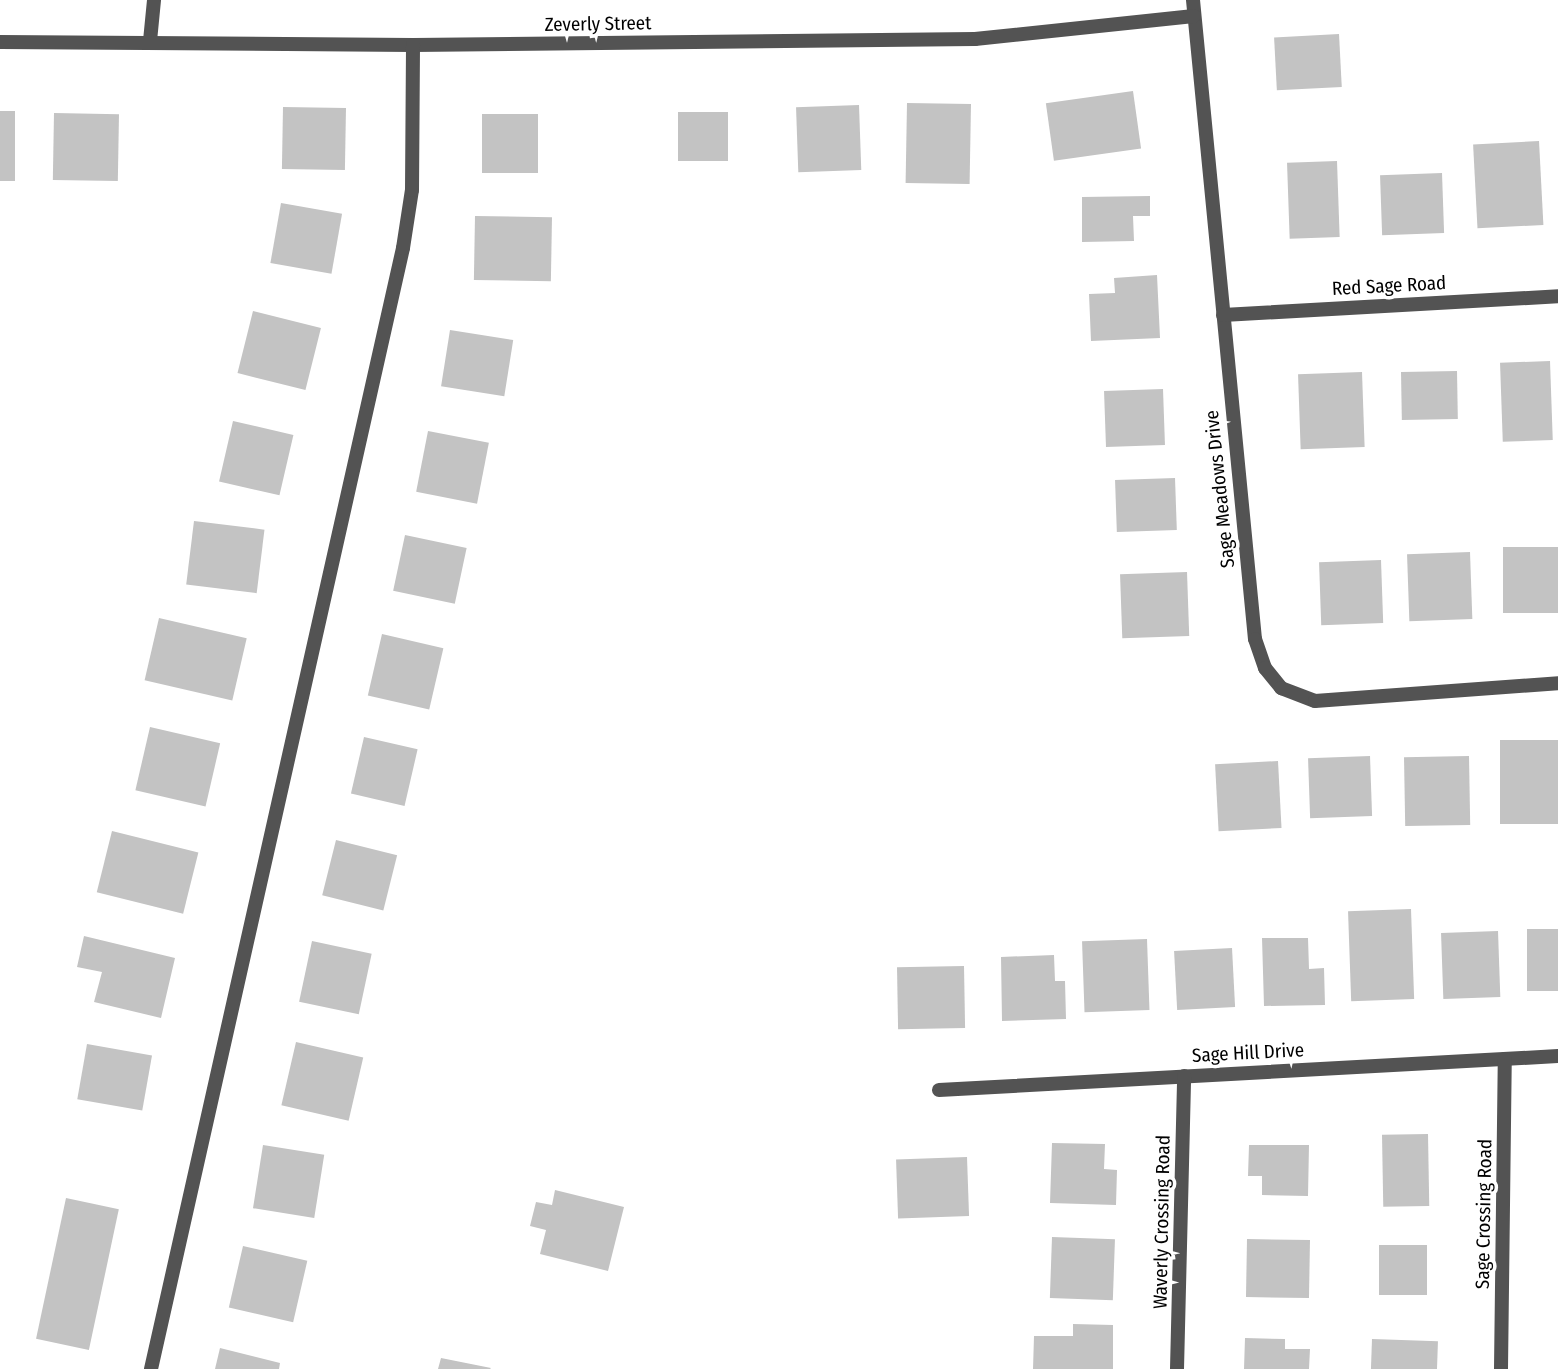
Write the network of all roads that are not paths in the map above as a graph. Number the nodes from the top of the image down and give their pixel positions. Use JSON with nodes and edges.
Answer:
{"nodes":[{"id":1,"x":154,"y":0,"type":"edge"},
{"id":2,"x":1193,"y":0,"type":"edge"},
{"id":3,"x":1194,"y":16,"type":"junction"},
{"id":4,"x":150,"y":41,"type":"junction"},
{"id":5,"x":0,"y":42,"type":"edge"},
{"id":6,"x":414,"y":45,"type":"junction"},
{"id":7,"x":1558,"y":296,"type":"edge"},
{"id":8,"x":1223,"y":315,"type":"junction"},
{"id":9,"x":1558,"y":683,"type":"edge"},
{"id":10,"x":1558,"y":1056,"type":"edge"},
{"id":11,"x":1505,"y":1059,"type":"junction"},
{"id":12,"x":1184,"y":1076,"type":"junction"},
{"id":13,"x":939,"y":1090,"type":"dead end"},
{"id":14,"x":151,"y":1369,"type":"edge"},
{"id":15,"x":1177,"y":1369,"type":"edge"},
{"id":16,"x":1501,"y":1369,"type":"edge"}],
"edges":[{"from":1,"to":4,"type":"street"},
{"from":2,"to":3,"type":"street","name":"Sage Meadows Drive"},
{"from":3,"to":6,"type":"street","name":"Zeverly Street"},
{"from":3,"to":8,"type":"street","name":"Sage Meadows Drive"},
{"from":4,"to":5,"type":"street","name":"Zeverly Street"},
{"from":4,"to":6,"type":"street","name":"Zeverly Street"},
{"from":6,"to":14,"type":"street"},
{"from":7,"to":8,"type":"street","name":"Red Sage Road"},
{"from":8,"to":9,"type":"street","name":"Sage Meadows Drive"},
{"from":10,"to":11,"type":"street","name":"Sage Hill Drive"},
{"from":11,"to":12,"type":"street","name":"Sage Hill Drive"},
{"from":11,"to":16,"type":"street","name":"Sage Crossing Road"},
{"from":12,"to":13,"type":"street","name":"Sage Hill Drive"},
{"from":12,"to":15,"type":"street","name":"Waverly Crossing Road"}]}
